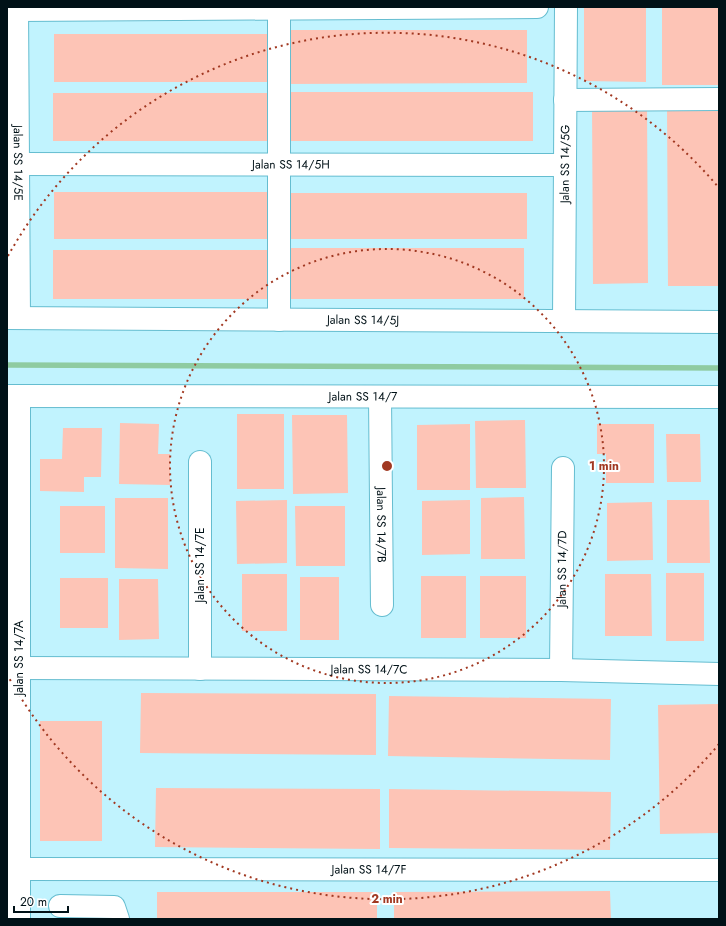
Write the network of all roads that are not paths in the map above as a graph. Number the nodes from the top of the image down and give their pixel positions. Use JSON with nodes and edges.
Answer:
{"nodes":[{"id":1,"x":537,"y":7,"type":"edge"},
{"id":2,"x":566,"y":7,"type":"edge"},
{"id":3,"x":279,"y":8,"type":"edge"},
{"id":4,"x":14,"y":16,"type":"edge"},
{"id":5,"x":719,"y":99,"type":"edge"},
{"id":6,"x":565,"y":100,"type":"junction"},
{"id":7,"x":18,"y":164,"type":"junction"},
{"id":8,"x":279,"y":164,"type":"junction"},
{"id":9,"x":565,"y":165,"type":"junction"},
{"id":10,"x":13,"y":318,"type":"edge"},
{"id":11,"x":279,"y":320,"type":"junction"},
{"id":12,"x":564,"y":321,"type":"junction"},
{"id":13,"x":719,"y":322,"type":"edge"},
{"id":14,"x":13,"y":396,"type":"edge"},
{"id":15,"x":380,"y":397,"type":"junction"},
{"id":16,"x":719,"y":397,"type":"edge"},
{"id":17,"x":200,"y":462,"type":"dead end"},
{"id":18,"x":564,"y":468,"type":"dead end"},
{"id":19,"x":382,"y":605,"type":"dead end"},
{"id":20,"x":13,"y":618,"type":"edge"},
{"id":21,"x":19,"y":668,"type":"junction"},
{"id":22,"x":200,"y":669,"type":"junction"},
{"id":23,"x":561,"y":670,"type":"junction"},
{"id":24,"x":719,"y":674,"type":"edge"},
{"id":25,"x":19,"y":868,"type":"junction"},
{"id":26,"x":719,"y":870,"type":"edge"},
{"id":27,"x":60,"y":906,"type":"dead end"},
{"id":28,"x":19,"y":919,"type":"edge"},
{"id":29,"x":118,"y":919,"type":"edge"}],
"edges":[{"from":1,"to":3,"type":"street"},
{"from":2,"to":6,"type":"street","name":"Jalan SS 14/5G"},
{"from":3,"to":4,"type":"street"},
{"from":3,"to":8,"type":"street"},
{"from":4,"to":7,"type":"street","name":"Jalan SS 14/5E"},
{"from":5,"to":6,"type":"street"},
{"from":6,"to":9,"type":"street","name":"Jalan SS 14/5G"},
{"from":7,"to":8,"type":"street","name":"Jalan SS 14/5H"},
{"from":7,"to":10,"type":"street","name":"Jalan SS 14/5E"},
{"from":8,"to":9,"type":"street","name":"Jalan SS 14/5H"},
{"from":8,"to":11,"type":"street"},
{"from":9,"to":12,"type":"street","name":"Jalan SS 14/5G"},
{"from":10,"to":11,"type":"street","name":"Jalan SS 14/5J"},
{"from":11,"to":12,"type":"street","name":"Jalan SS 14/5J"},
{"from":12,"to":13,"type":"street","name":"Jalan SS 14/5J"},
{"from":14,"to":15,"type":"street","name":"Jalan SS 14/7"},
{"from":14,"to":20,"type":"street","name":"Jalan SS 14/7A"},
{"from":15,"to":16,"type":"street","name":"Jalan SS 14/7"},
{"from":15,"to":19,"type":"street","name":"Jalan SS 14/7B"},
{"from":17,"to":22,"type":"street","name":"Jalan SS 14/7E"},
{"from":18,"to":23,"type":"street","name":"Jalan SS 14/7D"},
{"from":20,"to":21,"type":"street","name":"Jalan SS 14/7A"},
{"from":21,"to":22,"type":"street","name":"Jalan SS 14/7C"},
{"from":21,"to":25,"type":"street","name":"Jalan SS 14/7A"},
{"from":22,"to":23,"type":"street","name":"Jalan SS 14/7C"},
{"from":23,"to":24,"type":"street","name":"Jalan SS 14/7C"},
{"from":25,"to":26,"type":"street","name":"Jalan SS 14/7F"},
{"from":25,"to":28,"type":"street","name":"Jalan SS 14/7A"},
{"from":27,"to":29,"type":"street"}]}
